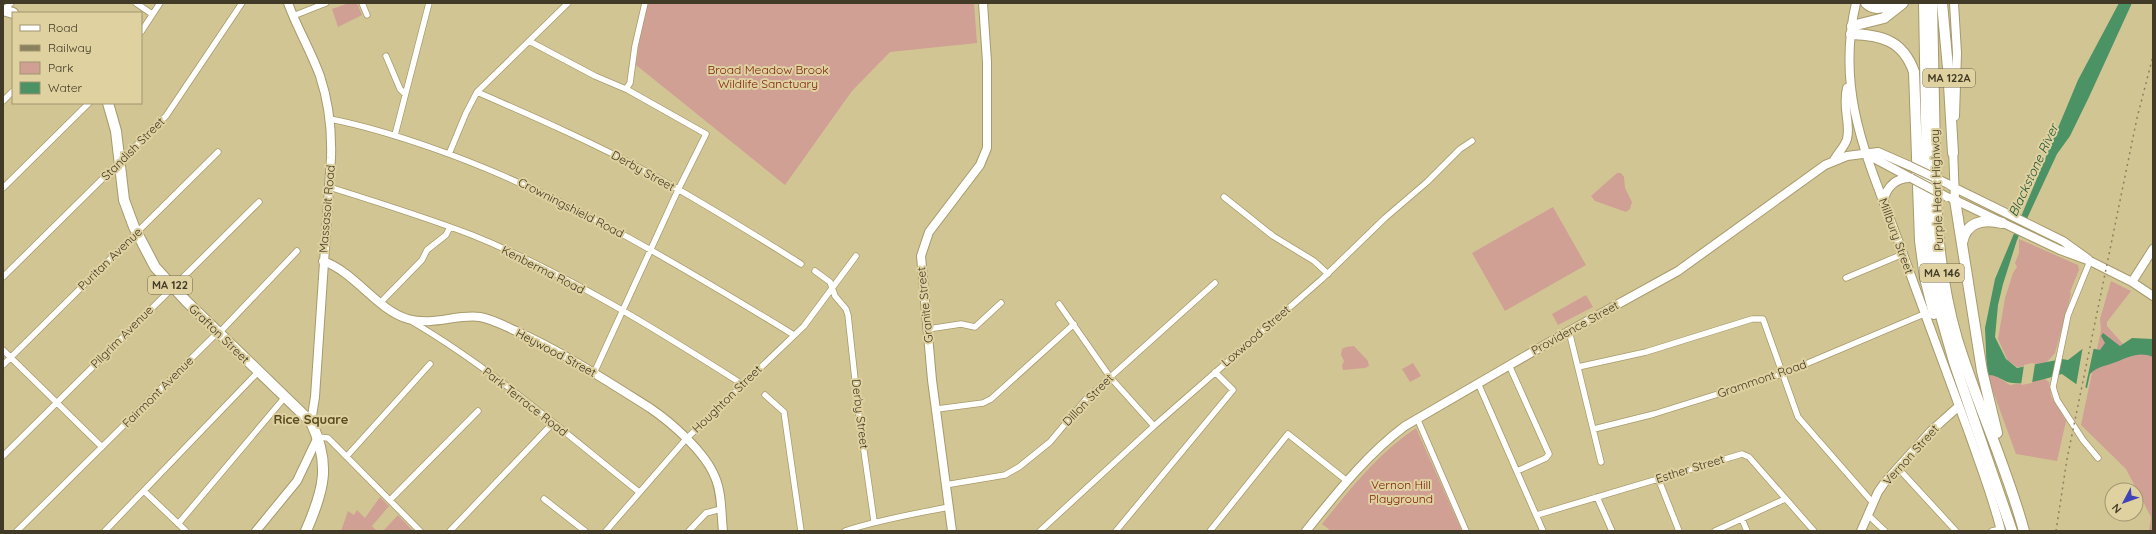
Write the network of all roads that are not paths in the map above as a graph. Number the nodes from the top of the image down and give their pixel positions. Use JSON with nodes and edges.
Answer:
{"nodes":[{"id":1,"x":136,"y":3,"type":"edge"},
{"id":2,"x":160,"y":3,"type":"edge"},
{"id":3,"x":242,"y":3,"type":"edge"},
{"id":4,"x":288,"y":3,"type":"edge"},
{"id":5,"x":326,"y":3,"type":"edge"},
{"id":6,"x":362,"y":3,"type":"edge"},
{"id":7,"x":430,"y":3,"type":"edge"},
{"id":8,"x":568,"y":3,"type":"edge"},
{"id":9,"x":645,"y":3,"type":"edge"},
{"id":10,"x":983,"y":3,"type":"edge"},
{"id":11,"x":1856,"y":3,"type":"edge"},
{"id":12,"x":1866,"y":3,"type":"edge"},
{"id":13,"x":1893,"y":3,"type":"edge"},
{"id":14,"x":1903,"y":3,"type":"edge"},
{"id":15,"x":1924,"y":3,"type":"edge"},
{"id":16,"x":1932,"y":3,"type":"edge"},
{"id":17,"x":1942,"y":3,"type":"edge"},
{"id":18,"x":1954,"y":3,"type":"edge"},
{"id":19,"x":315,"y":5,"type":"edge"},
{"id":20,"x":152,"y":14,"type":"junction"},
{"id":21,"x":367,"y":15,"type":"dead end"},
{"id":22,"x":293,"y":16,"type":"junction"},
{"id":23,"x":142,"y":30,"type":"edge"},
{"id":24,"x":1851,"y":30,"type":"junction"},
{"id":25,"x":529,"y":41,"type":"junction"},
{"id":26,"x":386,"y":56,"type":"dead end"},
{"id":27,"x":1849,"y":82,"type":"junction"},
{"id":28,"x":626,"y":89,"type":"junction"},
{"id":29,"x":12,"y":92,"type":"edge"},
{"id":30,"x":478,"y":92,"type":"junction"},
{"id":31,"x":405,"y":94,"type":"junction"},
{"id":32,"x":3,"y":101,"type":"edge"},
{"id":33,"x":88,"y":104,"type":"edge"},
{"id":34,"x":108,"y":104,"type":"edge"},
{"id":35,"x":330,"y":119,"type":"junction"},
{"id":36,"x":396,"y":135,"type":"junction"},
{"id":37,"x":1472,"y":141,"type":"dead end"},
{"id":38,"x":218,"y":152,"type":"dead end"},
{"id":39,"x":1953,"y":153,"type":"junction"},
{"id":40,"x":449,"y":154,"type":"junction"},
{"id":41,"x":1866,"y":154,"type":"junction"},
{"id":42,"x":1834,"y":160,"type":"junction"},
{"id":43,"x":119,"y":163,"type":"junction"},
{"id":44,"x":1910,"y":178,"type":"junction"},
{"id":45,"x":1951,"y":186,"type":"junction"},
{"id":46,"x":329,"y":187,"type":"junction"},
{"id":47,"x":3,"y":188,"type":"edge"},
{"id":48,"x":678,"y":190,"type":"junction"},
{"id":49,"x":1224,"y":197,"type":"dead end"},
{"id":50,"x":1951,"y":198,"type":"junction"},
{"id":51,"x":1883,"y":201,"type":"junction"},
{"id":52,"x":259,"y":202,"type":"dead end"},
{"id":53,"x":2004,"y":218,"type":"junction"},
{"id":54,"x":450,"y":227,"type":"junction"},
{"id":55,"x":137,"y":233,"type":"junction"},
{"id":56,"x":1962,"y":245,"type":"junction"},
{"id":57,"x":2153,"y":249,"type":"edge"},
{"id":58,"x":650,"y":250,"type":"junction"},
{"id":59,"x":297,"y":252,"type":"dead end"},
{"id":60,"x":1903,"y":254,"type":"junction"},
{"id":61,"x":856,"y":256,"type":"dead end"},
{"id":62,"x":323,"y":261,"type":"junction"},
{"id":63,"x":2090,"y":261,"type":"junction"},
{"id":64,"x":801,"y":264,"type":"dead end"},
{"id":65,"x":815,"y":272,"type":"dead end"},
{"id":66,"x":1328,"y":274,"type":"junction"},
{"id":67,"x":3,"y":277,"type":"edge"},
{"id":68,"x":1846,"y":278,"type":"dead end"},
{"id":69,"x":2132,"y":282,"type":"junction"},
{"id":70,"x":1215,"y":283,"type":"dead end"},
{"id":71,"x":172,"y":287,"type":"junction"},
{"id":72,"x":832,"y":288,"type":"junction"},
{"id":73,"x":2153,"y":296,"type":"edge"},
{"id":74,"x":381,"y":302,"type":"junction"},
{"id":75,"x":1001,"y":303,"type":"dead end"},
{"id":76,"x":1059,"y":304,"type":"dead end"},
{"id":77,"x":621,"y":311,"type":"junction"},
{"id":78,"x":1924,"y":314,"type":"junction"},
{"id":79,"x":406,"y":319,"type":"junction"},
{"id":80,"x":1074,"y":324,"type":"junction"},
{"id":81,"x":928,"y":329,"type":"junction"},
{"id":82,"x":1569,"y":331,"type":"junction"},
{"id":83,"x":219,"y":333,"type":"junction"},
{"id":84,"x":794,"y":335,"type":"junction"},
{"id":85,"x":3,"y":350,"type":"edge"},
{"id":86,"x":11,"y":358,"type":"junction"},
{"id":87,"x":430,"y":364,"type":"dead end"},
{"id":88,"x":3,"y":365,"type":"edge"},
{"id":89,"x":1509,"y":365,"type":"junction"},
{"id":90,"x":1578,"y":367,"type":"junction"},
{"id":91,"x":259,"y":371,"type":"junction"},
{"id":92,"x":1215,"y":372,"type":"junction"},
{"id":93,"x":594,"y":373,"type":"junction"},
{"id":94,"x":1782,"y":374,"type":"junction"},
{"id":95,"x":1110,"y":377,"type":"junction"},
{"id":96,"x":1478,"y":383,"type":"junction"},
{"id":97,"x":742,"y":384,"type":"junction"},
{"id":98,"x":765,"y":395,"type":"dead end"},
{"id":99,"x":285,"y":397,"type":"junction"},
{"id":100,"x":56,"y":404,"type":"junction"},
{"id":101,"x":1959,"y":406,"type":"junction"},
{"id":102,"x":937,"y":409,"type":"junction"},
{"id":103,"x":478,"y":411,"type":"dead end"},
{"id":104,"x":1971,"y":411,"type":"junction"},
{"id":105,"x":1417,"y":418,"type":"junction"},
{"id":106,"x":311,"y":422,"type":"junction"},
{"id":107,"x":553,"y":423,"type":"junction"},
{"id":108,"x":1154,"y":426,"type":"junction"},
{"id":109,"x":1594,"y":429,"type":"junction"},
{"id":110,"x":318,"y":437,"type":"junction"},
{"id":111,"x":686,"y":439,"type":"junction"},
{"id":112,"x":102,"y":447,"type":"junction"},
{"id":113,"x":3,"y":456,"type":"edge"},
{"id":114,"x":347,"y":456,"type":"junction"},
{"id":115,"x":2098,"y":458,"type":"dead end"},
{"id":116,"x":1601,"y":462,"type":"dead end"},
{"id":117,"x":1898,"y":468,"type":"junction"},
{"id":118,"x":1517,"y":471,"type":"junction"},
{"id":119,"x":1658,"y":478,"type":"junction"},
{"id":120,"x":1347,"y":481,"type":"junction"},
{"id":121,"x":945,"y":485,"type":"junction"},
{"id":122,"x":145,"y":492,"type":"junction"},
{"id":123,"x":639,"y":492,"type":"junction"},
{"id":124,"x":2012,"y":493,"type":"junction"},
{"id":125,"x":1597,"y":497,"type":"junction"},
{"id":126,"x":544,"y":499,"type":"dead end"},
{"id":127,"x":1785,"y":499,"type":"junction"},
{"id":128,"x":390,"y":500,"type":"junction"},
{"id":129,"x":1873,"y":503,"type":"junction"},
{"id":130,"x":949,"y":507,"type":"junction"},
{"id":131,"x":721,"y":509,"type":"junction"},
{"id":132,"x":1537,"y":515,"type":"junction"},
{"id":133,"x":1868,"y":515,"type":"junction"},
{"id":134,"x":1742,"y":519,"type":"junction"},
{"id":135,"x":874,"y":521,"type":"junction"},
{"id":136,"x":178,"y":524,"type":"junction"},
{"id":137,"x":108,"y":530,"type":"edge"},
{"id":138,"x":2001,"y":530,"type":"edge"},
{"id":139,"x":17,"y":531,"type":"edge"},
{"id":140,"x":186,"y":531,"type":"edge"},
{"id":141,"x":256,"y":531,"type":"edge"},
{"id":142,"x":306,"y":531,"type":"edge"},
{"id":143,"x":420,"y":531,"type":"edge"},
{"id":144,"x":450,"y":531,"type":"edge"},
{"id":145,"x":586,"y":531,"type":"edge"},
{"id":146,"x":606,"y":531,"type":"edge"},
{"id":147,"x":689,"y":531,"type":"edge"},
{"id":148,"x":723,"y":531,"type":"edge"},
{"id":149,"x":802,"y":531,"type":"edge"},
{"id":150,"x":845,"y":531,"type":"edge"},
{"id":151,"x":952,"y":531,"type":"edge"},
{"id":152,"x":1040,"y":531,"type":"edge"},
{"id":153,"x":1116,"y":531,"type":"edge"},
{"id":154,"x":1210,"y":531,"type":"edge"},
{"id":155,"x":1306,"y":531,"type":"edge"},
{"id":156,"x":1466,"y":531,"type":"edge"},
{"id":157,"x":1543,"y":531,"type":"edge"},
{"id":158,"x":1612,"y":531,"type":"edge"},
{"id":159,"x":1679,"y":531,"type":"edge"},
{"id":160,"x":1715,"y":531,"type":"edge"},
{"id":161,"x":1747,"y":531,"type":"edge"},
{"id":162,"x":1814,"y":531,"type":"edge"},
{"id":163,"x":1860,"y":531,"type":"edge"},
{"id":164,"x":1885,"y":531,"type":"edge"},
{"id":165,"x":1956,"y":531,"type":"edge"},
{"id":166,"x":1992,"y":531,"type":"edge"},
{"id":167,"x":2012,"y":531,"type":"edge"},
{"id":168,"x":2024,"y":531,"type":"edge"}],
"edges":[{"from":1,"to":20,"type":"street"},
{"from":2,"to":20,"type":"street"},
{"from":3,"to":43,"type":"street","name":"Standish Street"},
{"from":4,"to":22,"type":"main road","name":"Massasoit Road"},
{"from":5,"to":19,"type":"street"},
{"from":6,"to":21,"type":"street"},
{"from":7,"to":31,"type":"street"},
{"from":8,"to":25,"type":"street"},
{"from":9,"to":28,"type":"street"},
{"from":10,"to":81,"type":"main road","name":"Granite Street"},
{"from":11,"to":24,"type":"main road","name":"Millbury Street"},
{"from":12,"to":13,"type":"highway"},
{"from":14,"to":24,"type":"highway"},
{"from":15,"to":104,"type":"highway","name":"Purple Heart Highway","number":"MA 146"},
{"from":16,"to":124,"type":"highway","name":"Purple Heart Highway","number":"MA 146"},
{"from":17,"to":39,"type":"highway","number":"MA 122A"},
{"from":18,"to":39,"type":"main road"},
{"from":19,"to":22,"type":"street"},
{"from":20,"to":23,"type":"street"},
{"from":22,"to":35,"type":"main road","name":"Massasoit Road"},
{"from":24,"to":27,"type":"main road","name":"Millbury Street"},
{"from":24,"to":104,"type":"highway"},
{"from":25,"to":28,"type":"street"},
{"from":25,"to":30,"type":"street"},
{"from":26,"to":31,"type":"street"},
{"from":27,"to":41,"type":"main road","name":"Millbury Street"},
{"from":27,"to":42,"type":"main road"},
{"from":28,"to":48,"type":"street"},
{"from":29,"to":32,"type":"street"},
{"from":30,"to":40,"type":"street"},
{"from":30,"to":48,"type":"street","name":"Derby Street"},
{"from":31,"to":36,"type":"street"},
{"from":33,"to":47,"type":"street"},
{"from":34,"to":43,"type":"highway","name":"Grafton Street","number":"MA 122"},
{"from":35,"to":36,"type":"street","name":"Crowningshield Road"},
{"from":35,"to":46,"type":"main road","name":"Massasoit Road"},
{"from":36,"to":40,"type":"street","name":"Crowningshield Road"},
{"from":37,"to":66,"type":"street","name":"Loxwood Street"},
{"from":38,"to":55,"type":"street","name":"Puritan Avenue"},
{"from":39,"to":45,"type":"main road","number":"MA 122A"},
{"from":40,"to":58,"type":"street","name":"Crowningshield Road"},
{"from":41,"to":42,"type":"main road","name":"Providence Street"},
{"from":41,"to":44,"type":"main road"},
{"from":41,"to":45,"type":"main road","name":"Providence Street","bridge":true},
{"from":41,"to":51,"type":"main road","name":"Millbury Street"},
{"from":42,"to":82,"type":"main road","name":"Providence Street"},
{"from":43,"to":55,"type":"highway","name":"Grafton Street","number":"MA 122"},
{"from":43,"to":67,"type":"street","name":"Standish Street"},
{"from":44,"to":50,"type":"main road","bridge":true},
{"from":44,"to":51,"type":"main road"},
{"from":45,"to":50,"type":"main road","number":"MA 122A"},
{"from":45,"to":53,"type":"main road","name":"Providence Street"},
{"from":46,"to":54,"type":"street","name":"Kenberma Road"},
{"from":46,"to":62,"type":"main road","name":"Massasoit Road"},
{"from":48,"to":58,"type":"street"},
{"from":48,"to":64,"type":"street","name":"Derby Street"},
{"from":49,"to":66,"type":"street"},
{"from":50,"to":53,"type":"main road"},
{"from":50,"to":56,"type":"highway"},
{"from":51,"to":60,"type":"main road","name":"Millbury Street"},
{"from":52,"to":71,"type":"street","name":"Pilgrim Avenue"},
{"from":53,"to":56,"type":"highway"},
{"from":53,"to":63,"type":"main road"},
{"from":53,"to":63,"type":"main road"},
{"from":54,"to":74,"type":"street"},
{"from":54,"to":77,"type":"street","name":"Kenberma Road"},
{"from":55,"to":71,"type":"highway","name":"Grafton Street","number":"MA 122"},
{"from":55,"to":86,"type":"street","name":"Puritan Avenue"},
{"from":56,"to":124,"type":"highway"},
{"from":57,"to":69,"type":"main road"},
{"from":58,"to":77,"type":"street"},
{"from":58,"to":84,"type":"street","name":"Crowningshield Road"},
{"from":59,"to":83,"type":"street","name":"Fairmont Avenue"},
{"from":60,"to":68,"type":"street"},
{"from":60,"to":78,"type":"main road","name":"Millbury Street"},
{"from":61,"to":72,"type":"street","name":"Houghton Street"},
{"from":62,"to":74,"type":"main road"},
{"from":62,"to":106,"type":"main road","name":"Massasoit Road"},
{"from":63,"to":69,"type":"main road"},
{"from":63,"to":115,"type":"street"},
{"from":65,"to":72,"type":"street","name":"Derby Street"},
{"from":66,"to":92,"type":"street","name":"Loxwood Street"},
{"from":69,"to":73,"type":"main road"},
{"from":70,"to":95,"type":"street","name":"Dillon Street"},
{"from":71,"to":83,"type":"highway","name":"Grafton Street","number":"MA 122"},
{"from":71,"to":100,"type":"street","name":"Pilgrim Avenue"},
{"from":72,"to":84,"type":"street","name":"Houghton Street"},
{"from":72,"to":135,"type":"street","name":"Derby Street"},
{"from":74,"to":79,"type":"main road"},
{"from":75,"to":81,"type":"street"},
{"from":76,"to":80,"type":"street"},
{"from":77,"to":93,"type":"street"},
{"from":77,"to":97,"type":"street","name":"Kenberma Road"},
{"from":78,"to":94,"type":"street","name":"Grammont Road"},
{"from":78,"to":101,"type":"main road","name":"Millbury Street"},
{"from":79,"to":93,"type":"main road","name":"Heywood Street"},
{"from":79,"to":107,"type":"street","name":"Park Terrace Road"},
{"from":80,"to":95,"type":"street"},
{"from":80,"to":102,"type":"street"},
{"from":81,"to":102,"type":"main road","name":"Granite Street"},
{"from":82,"to":89,"type":"main road","name":"Providence Street"},
{"from":82,"to":90,"type":"street"},
{"from":83,"to":91,"type":"highway","name":"Grafton Street","number":"MA 122"},
{"from":83,"to":112,"type":"street","name":"Fairmont Avenue"},
{"from":84,"to":97,"type":"street","name":"Houghton Street"},
{"from":85,"to":86,"type":"street"},
{"from":86,"to":88,"type":"street","name":"Puritan Avenue"},
{"from":86,"to":100,"type":"street"},
{"from":87,"to":114,"type":"street"},
{"from":89,"to":96,"type":"main road","name":"Providence Street"},
{"from":89,"to":118,"type":"street"},
{"from":90,"to":94,"type":"street"},
{"from":90,"to":109,"type":"street"},
{"from":91,"to":99,"type":"highway","name":"Grafton Street","number":"MA 122"},
{"from":91,"to":122,"type":"street"},
{"from":92,"to":108,"type":"street","name":"Loxwood Street"},
{"from":92,"to":153,"type":"street"},
{"from":93,"to":111,"type":"main road","name":"Heywood Street"},
{"from":94,"to":109,"type":"street","name":"Grammont Road"},
{"from":94,"to":129,"type":"street"},
{"from":95,"to":108,"type":"street"},
{"from":95,"to":121,"type":"street","name":"Dillon Street"},
{"from":96,"to":105,"type":"main road","name":"Providence Street"},
{"from":96,"to":118,"type":"street"},
{"from":97,"to":111,"type":"street","name":"Houghton Street"},
{"from":98,"to":149,"type":"street"},
{"from":99,"to":106,"type":"highway","name":"Grafton Street","number":"MA 122"},
{"from":99,"to":136,"type":"street"},
{"from":100,"to":112,"type":"street"},
{"from":100,"to":113,"type":"street","name":"Pilgrim Avenue"},
{"from":101,"to":117,"type":"main road","name":"Vernon Street"},
{"from":101,"to":138,"type":"main road","name":"Millbury Street"},
{"from":102,"to":121,"type":"main road","name":"Granite Street"},
{"from":103,"to":128,"type":"street"},
{"from":104,"to":167,"type":"highway","name":"Purple Heart Highway","number":"MA 146"},
{"from":105,"to":120,"type":"main road","name":"Providence Street"},
{"from":105,"to":156,"type":"street"},
{"from":106,"to":110,"type":"highway","name":"Grafton Street","number":"MA 122"},
{"from":107,"to":123,"type":"street","name":"Park Terrace Road"},
{"from":107,"to":144,"type":"street"},
{"from":108,"to":152,"type":"street","name":"Loxwood Street"},
{"from":109,"to":116,"type":"street"},
{"from":110,"to":114,"type":"street"},
{"from":110,"to":141,"type":"main road"},
{"from":110,"to":142,"type":"highway","name":"Grafton Street","number":"MA 122"},
{"from":111,"to":123,"type":"street","name":"Houghton Street"},
{"from":111,"to":131,"type":"main road","name":"Heywood Street"},
{"from":112,"to":139,"type":"street","name":"Fairmont Avenue"},
{"from":114,"to":128,"type":"street"},
{"from":117,"to":129,"type":"main road","name":"Vernon Street"},
{"from":117,"to":165,"type":"street"},
{"from":118,"to":132,"type":"street"},
{"from":119,"to":125,"type":"street","name":"Esther Street"},
{"from":119,"to":127,"type":"street","name":"Esther Street"},
{"from":119,"to":159,"type":"street"},
{"from":120,"to":154,"type":"street"},
{"from":120,"to":155,"type":"main road","name":"Providence Street"},
{"from":121,"to":130,"type":"main road","name":"Granite Street"},
{"from":122,"to":136,"type":"street"},
{"from":122,"to":137,"type":"street"},
{"from":123,"to":146,"type":"street","name":"Houghton Street"},
{"from":124,"to":168,"type":"highway","name":"Purple Heart Highway","number":"MA 146"},
{"from":125,"to":132,"type":"street","name":"Esther Street"},
{"from":125,"to":158,"type":"street"},
{"from":126,"to":145,"type":"street"},
{"from":127,"to":134,"type":"street"},
{"from":127,"to":162,"type":"street","name":"Esther Street"},
{"from":128,"to":143,"type":"street"},
{"from":129,"to":133,"type":"main road","name":"Vernon Street"},
{"from":130,"to":135,"type":"street"},
{"from":130,"to":151,"type":"main road","name":"Granite Street"},
{"from":131,"to":147,"type":"street"},
{"from":131,"to":148,"type":"main road","name":"Heywood Street"},
{"from":132,"to":157,"type":"street"},
{"from":133,"to":163,"type":"main road","name":"Vernon Street"},
{"from":133,"to":164,"type":"street"},
{"from":134,"to":160,"type":"street"},
{"from":134,"to":161,"type":"street"},
{"from":135,"to":150,"type":"street"},
{"from":136,"to":140,"type":"street"},
{"from":138,"to":166,"type":"street"}]}
